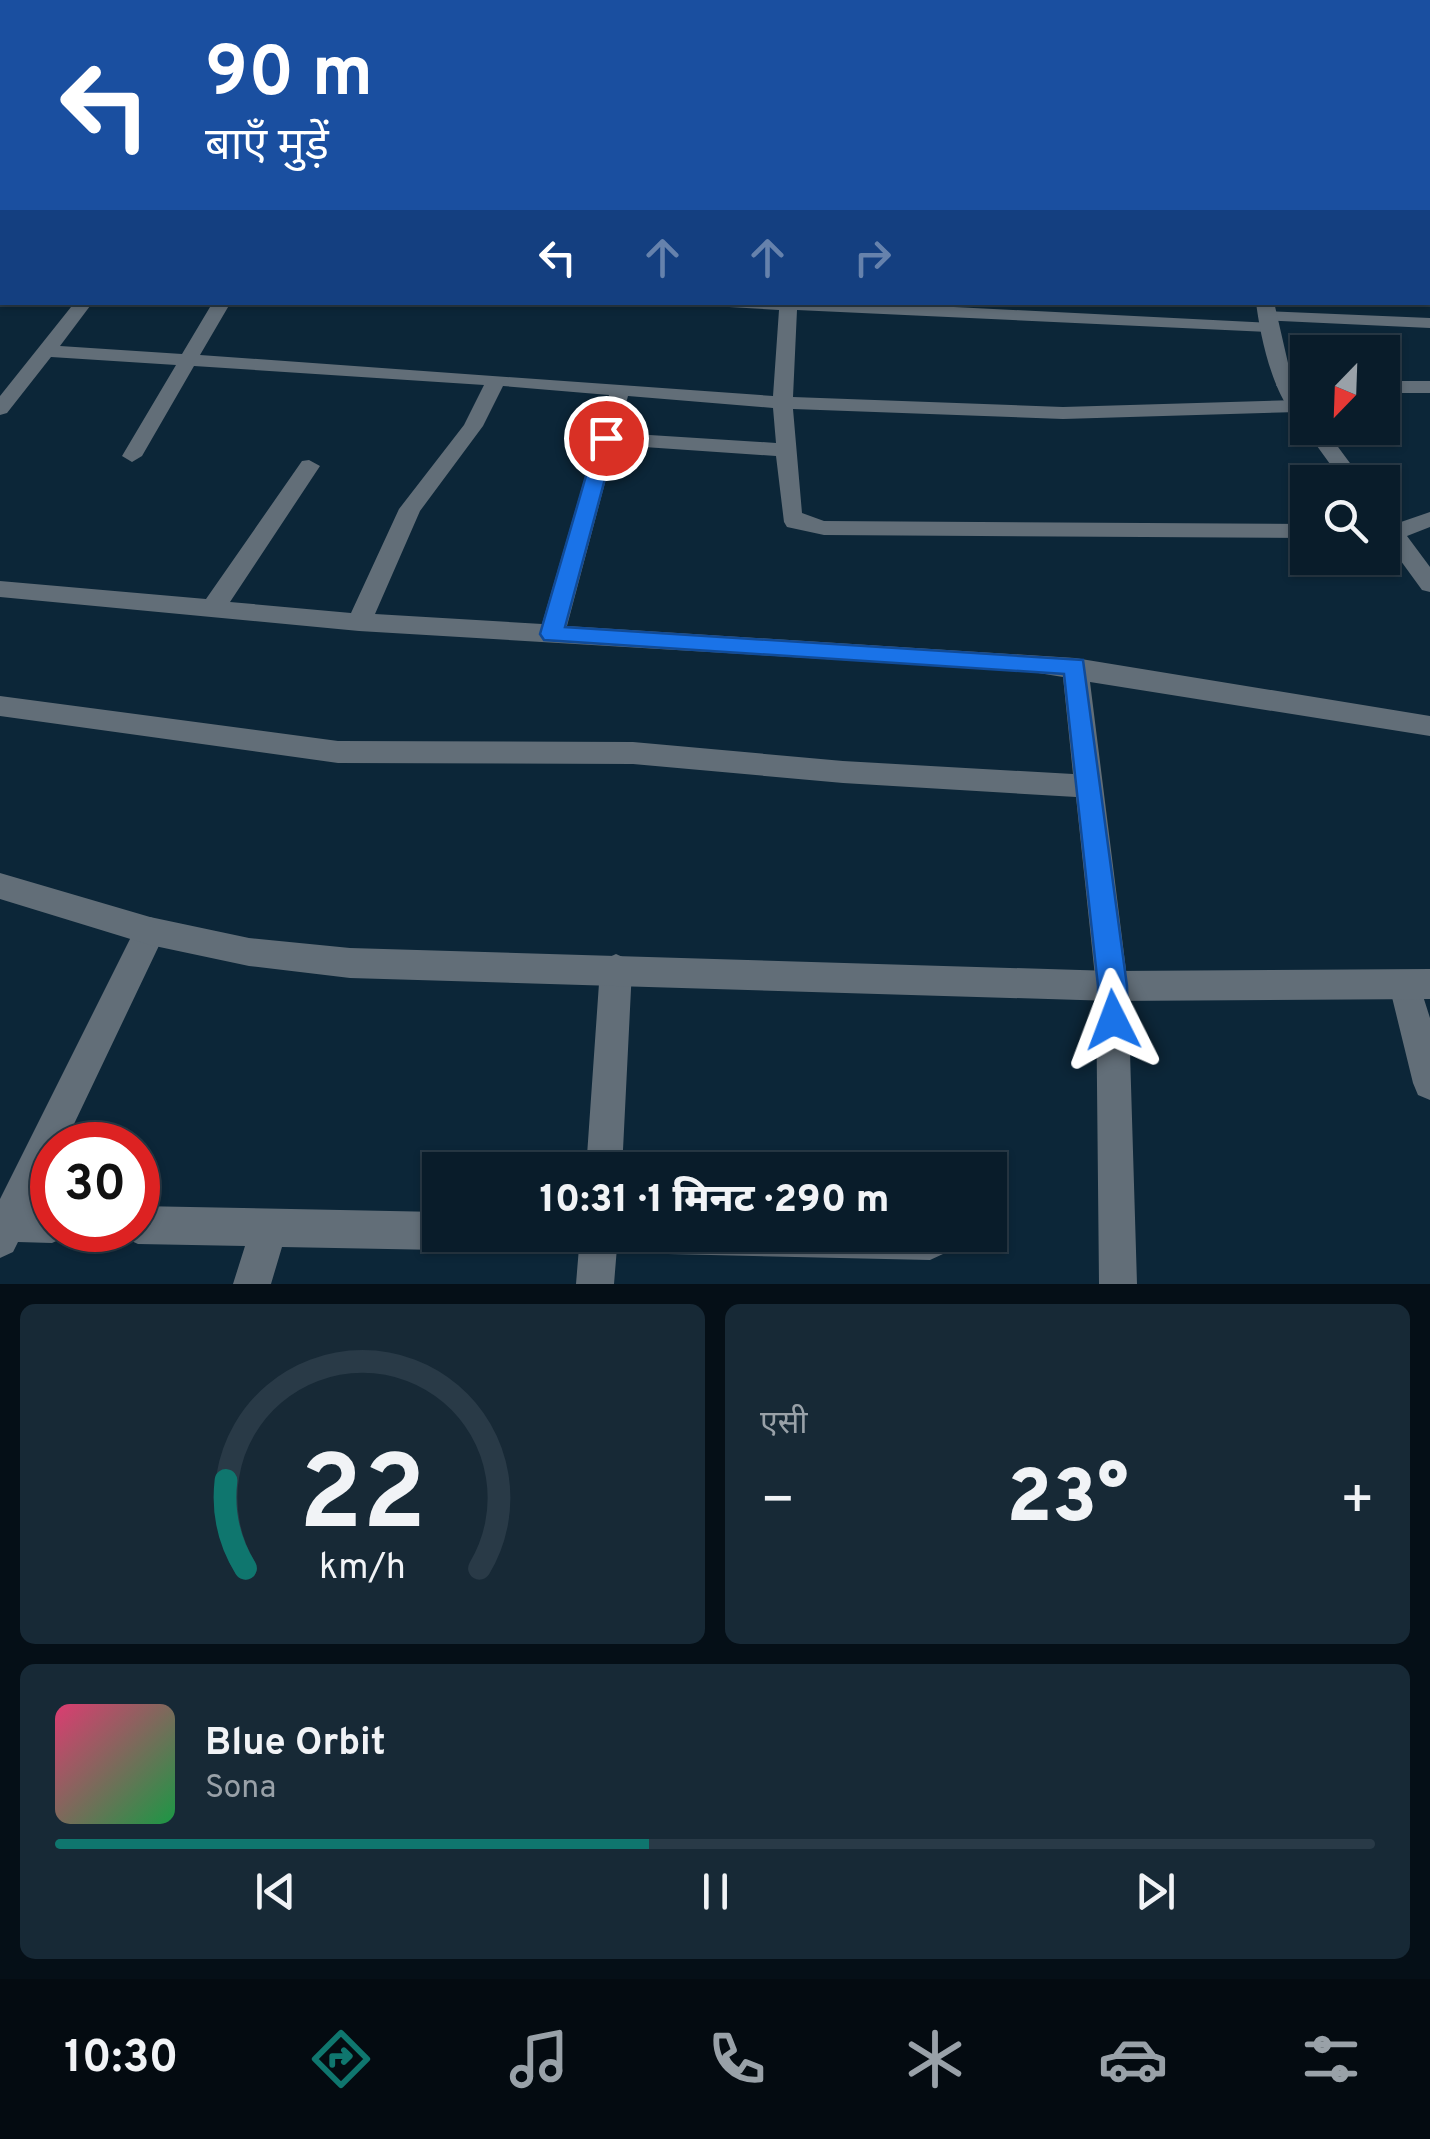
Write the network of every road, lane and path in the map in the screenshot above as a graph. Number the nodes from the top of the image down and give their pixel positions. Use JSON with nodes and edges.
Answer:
{"nodes":[{"id":1,"x":83,"y":305,"type":"edge"},
{"id":2,"x":220,"y":305,"type":"edge"},
{"id":3,"x":764,"y":305,"type":"edge"},
{"id":4,"x":788,"y":307,"type":"junction"},
{"id":5,"x":1267,"y":315,"type":"edge"},
{"id":6,"x":1430,"y":323,"type":"edge"},
{"id":7,"x":48,"y":351,"type":"junction"},
{"id":8,"x":188,"y":362,"type":"junction"},
{"id":9,"x":1290,"y":369,"type":"edge"},
{"id":10,"x":496,"y":380,"type":"junction"},
{"id":11,"x":9,"y":386,"type":"edge"},
{"id":12,"x":1400,"y":387,"type":"edge"},
{"id":13,"x":1430,"y":388,"type":"edge"},
{"id":14,"x":620,"y":390,"type":"junction"},
{"id":15,"x":783,"y":404,"type":"junction"},
{"id":16,"x":0,"y":409,"type":"edge"},
{"id":17,"x":1290,"y":412,"type":"edge"},
{"id":18,"x":606,"y":438,"type":"junction"},
{"id":19,"x":786,"y":450,"type":"junction"},
{"id":20,"x":132,"y":456,"type":"dead end"},
{"id":21,"x":309,"y":466,"type":"dead end"},
{"id":22,"x":1430,"y":520,"type":"edge"},
{"id":23,"x":1400,"y":525,"type":"edge"},
{"id":24,"x":1290,"y":532,"type":"edge"},
{"id":25,"x":1400,"y":546,"type":"edge"},
{"id":26,"x":1430,"y":584,"type":"edge"},
{"id":27,"x":0,"y":589,"type":"edge"},
{"id":28,"x":214,"y":608,"type":"junction"},
{"id":29,"x":359,"y":622,"type":"junction"},
{"id":30,"x":552,"y":634,"type":"junction"},
{"id":31,"x":1075,"y":666,"type":"junction"},
{"id":32,"x":0,"y":706,"type":"edge"},
{"id":33,"x":1430,"y":726,"type":"edge"},
{"id":34,"x":1088,"y":786,"type":"junction"},
{"id":35,"x":0,"y":886,"type":"edge"},
{"id":36,"x":150,"y":931,"type":"junction"},
{"id":37,"x":616,"y":969,"type":"junction"},
{"id":38,"x":1418,"y":984,"type":"edge"},
{"id":39,"x":1112,"y":986,"type":"junction"},
{"id":40,"x":1430,"y":1083,"type":"edge"},
{"id":41,"x":605,"y":1152,"type":"edge"},
{"id":42,"x":30,"y":1226,"type":"edge"},
{"id":43,"x":160,"y":1226,"type":"edge"},
{"id":44,"x":268,"y":1228,"type":"junction"},
{"id":45,"x":3,"y":1229,"type":"edge"},
{"id":46,"x":422,"y":1230,"type":"edge"},
{"id":47,"x":598,"y":1252,"type":"edge"},
{"id":48,"x":252,"y":1284,"type":"edge"},
{"id":49,"x":595,"y":1284,"type":"edge"},
{"id":50,"x":1118,"y":1284,"type":"edge"}],
"edges":[{"from":1,"to":7,"type":"street"},
{"from":2,"to":8,"type":"street"},
{"from":3,"to":4,"type":"street"},
{"from":4,"to":5,"type":"street"},
{"from":4,"to":15,"type":"street"},
{"from":5,"to":6,"type":"street"},
{"from":5,"to":9,"type":"street"},
{"from":7,"to":8,"type":"street"},
{"from":7,"to":11,"type":"street"},
{"from":8,"to":10,"type":"street"},
{"from":8,"to":20,"type":"street"},
{"from":10,"to":14,"type":"street"},
{"from":10,"to":29,"type":"street"},
{"from":11,"to":16,"type":"street"},
{"from":12,"to":13,"type":"street"},
{"from":14,"to":15,"type":"street"},
{"from":14,"to":18,"type":"street"},
{"from":15,"to":17,"type":"street"},
{"from":15,"to":19,"type":"street"},
{"from":18,"to":19,"type":"street"},
{"from":18,"to":30,"type":"street"},
{"from":19,"to":24,"type":"street"},
{"from":21,"to":28,"type":"street"},
{"from":22,"to":23,"type":"street"},
{"from":25,"to":26,"type":"street"},
{"from":27,"to":28,"type":"street"},
{"from":28,"to":29,"type":"street"},
{"from":29,"to":30,"type":"street"},
{"from":30,"to":31,"type":"street"},
{"from":31,"to":33,"type":"street"},
{"from":31,"to":34,"type":"street"},
{"from":32,"to":34,"type":"street"},
{"from":34,"to":39,"type":"street"},
{"from":35,"to":36,"type":"street"},
{"from":36,"to":37,"type":"street"},
{"from":36,"to":45,"type":"street"},
{"from":37,"to":39,"type":"street"},
{"from":37,"to":41,"type":"street"},
{"from":38,"to":39,"type":"street"},
{"from":38,"to":40,"type":"street"},
{"from":39,"to":50,"type":"street"},
{"from":42,"to":45,"type":"street"},
{"from":43,"to":44,"type":"street"},
{"from":44,"to":46,"type":"street"},
{"from":44,"to":48,"type":"street"},
{"from":47,"to":49,"type":"street"}]}
